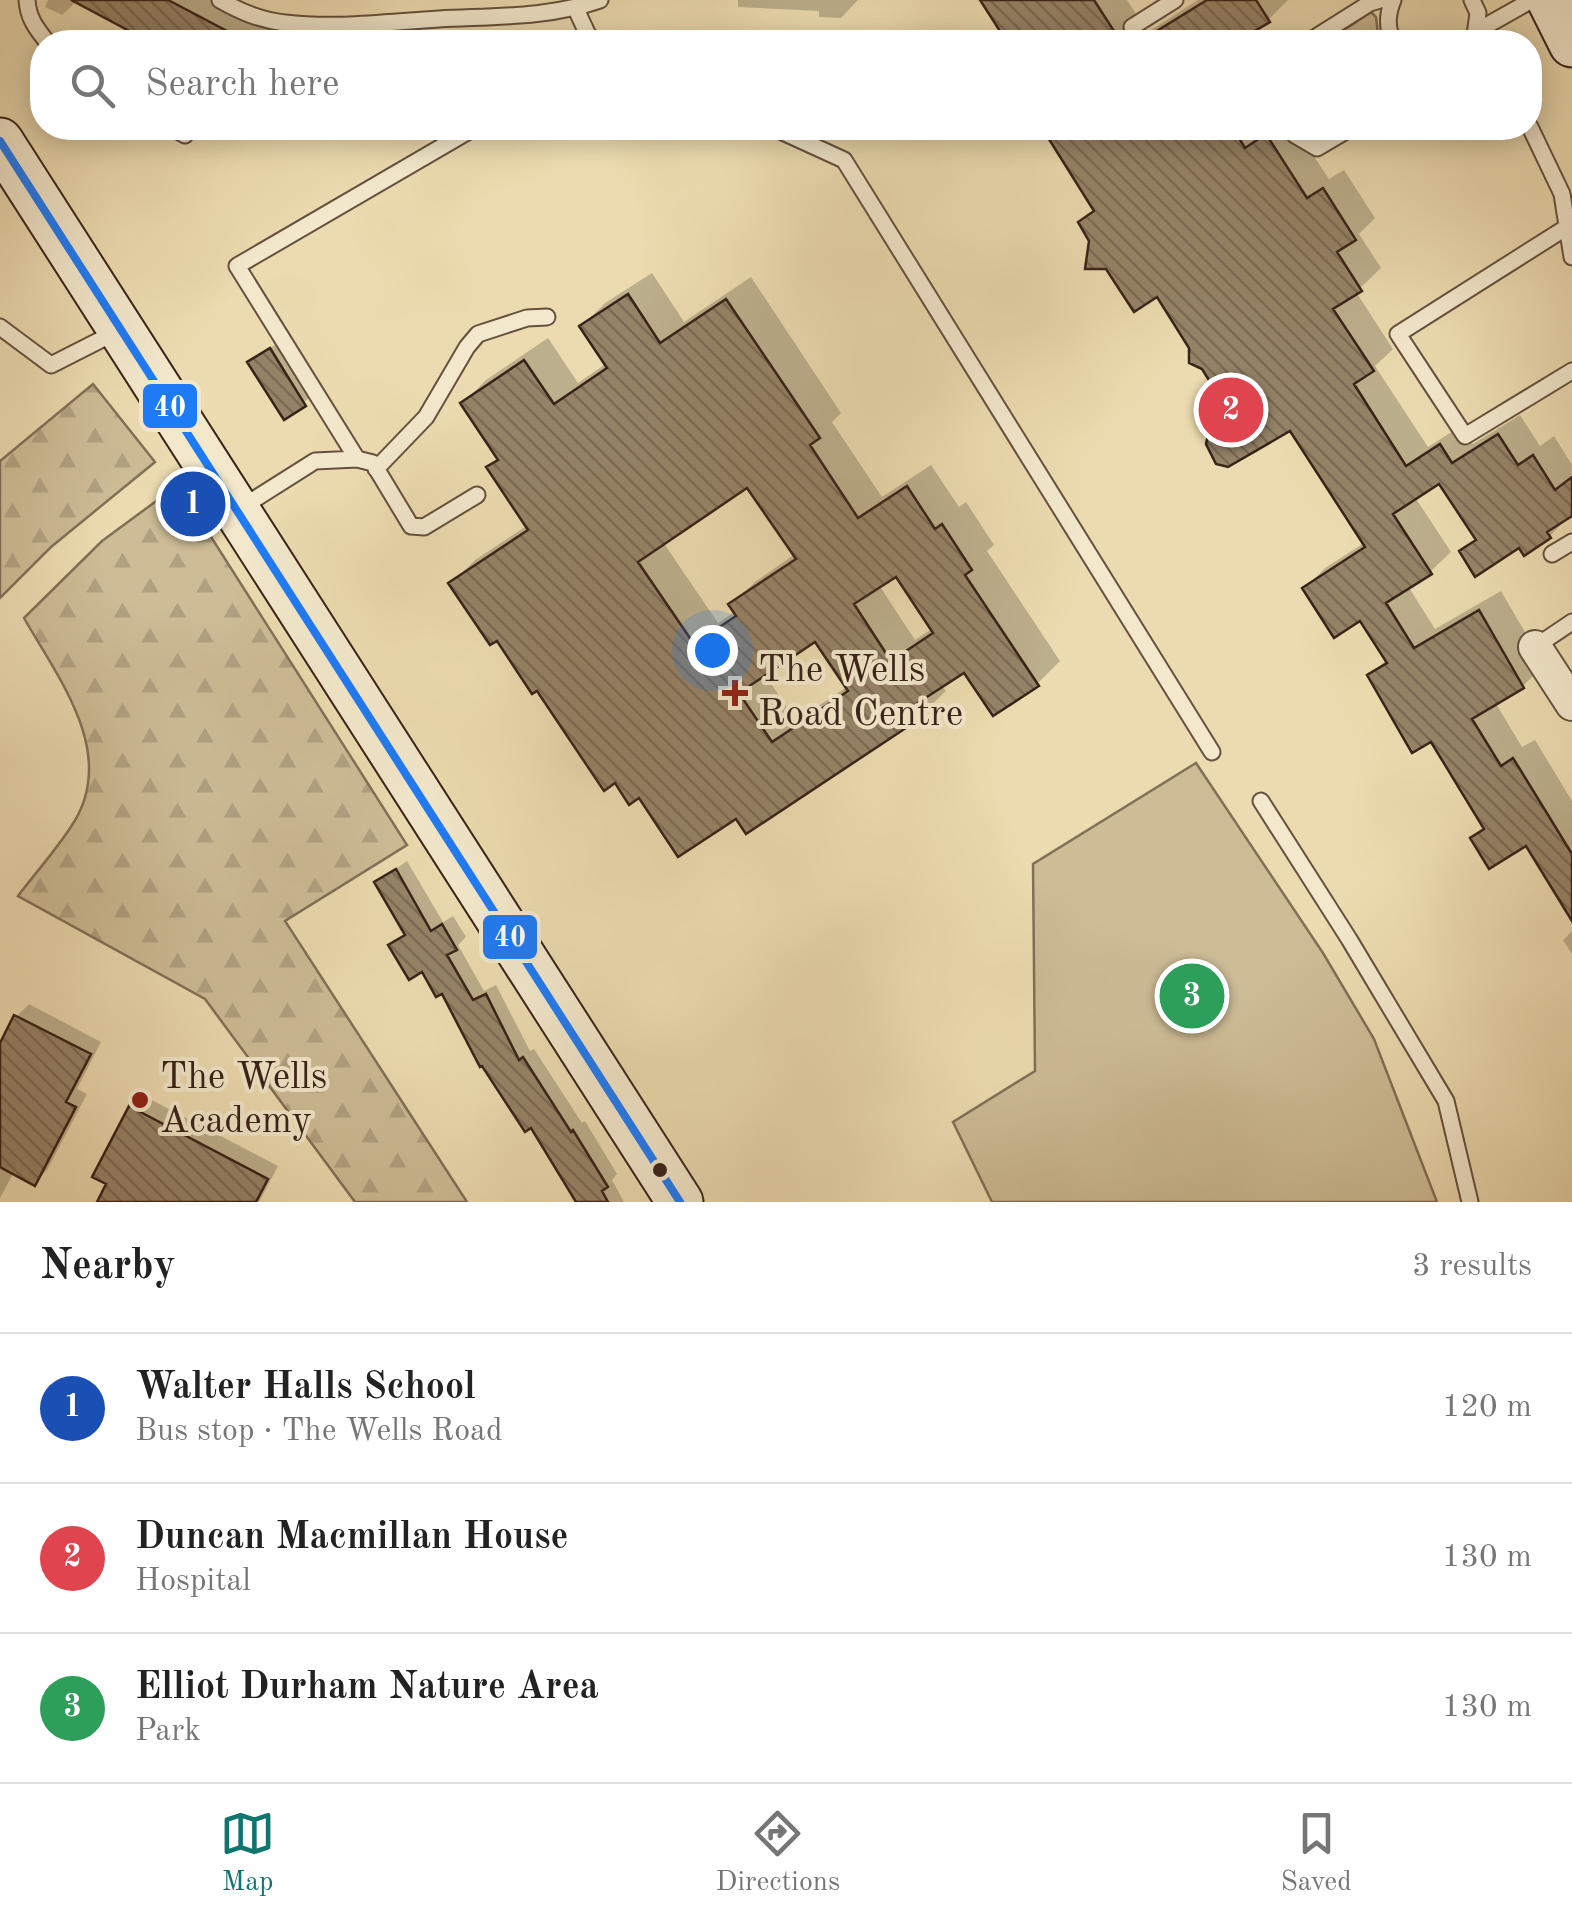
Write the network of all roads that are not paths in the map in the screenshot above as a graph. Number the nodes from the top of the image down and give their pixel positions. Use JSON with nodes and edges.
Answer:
{"nodes":[{"id":1,"x":28,"y":0,"type":"edge"},
{"id":2,"x":220,"y":0,"type":"edge"},
{"id":3,"x":600,"y":0,"type":"edge"},
{"id":4,"x":1174,"y":0,"type":"edge"},
{"id":5,"x":1380,"y":0,"type":"edge"},
{"id":6,"x":1392,"y":0,"type":"edge"},
{"id":7,"x":1472,"y":0,"type":"edge"},
{"id":8,"x":1532,"y":0,"type":"edge"},
{"id":9,"x":1550,"y":0,"type":"edge"},
{"id":10,"x":1146,"y":7,"type":"edge"},
{"id":11,"x":576,"y":8,"type":"junction"},
{"id":12,"x":1132,"y":27,"type":"dead end"},
{"id":13,"x":37,"y":30,"type":"edge"},
{"id":14,"x":586,"y":30,"type":"edge"},
{"id":15,"x":1327,"y":30,"type":"edge"},
{"id":16,"x":1389,"y":30,"type":"edge"},
{"id":17,"x":1476,"y":30,"type":"edge"},
{"id":18,"x":1486,"y":30,"type":"edge"},
{"id":19,"x":1572,"y":44,"type":"edge"},
{"id":20,"x":453,"y":140,"type":"edge"},
{"id":21,"x":800,"y":140,"type":"edge"},
{"id":22,"x":1303,"y":140,"type":"edge"},
{"id":23,"x":1331,"y":140,"type":"edge"},
{"id":24,"x":1536,"y":140,"type":"edge"},
{"id":25,"x":0,"y":141,"type":"edge"},
{"id":26,"x":1567,"y":226,"type":"junction"},
{"id":27,"x":1572,"y":257,"type":"edge"},
{"id":28,"x":547,"y":317,"type":"dead end"},
{"id":29,"x":0,"y":327,"type":"edge"},
{"id":30,"x":120,"y":330,"type":"junction"},
{"id":31,"x":1572,"y":371,"type":"edge"},
{"id":32,"x":357,"y":459,"type":"junction"},
{"id":33,"x":376,"y":469,"type":"junction"},
{"id":34,"x":476,"y":495,"type":"dead end"},
{"id":35,"x":234,"y":512,"type":"junction"},
{"id":36,"x":1572,"y":542,"type":"edge"},
{"id":37,"x":1552,"y":554,"type":"dead end"},
{"id":38,"x":1572,"y":622,"type":"edge"},
{"id":39,"x":1535,"y":648,"type":"joint"},
{"id":40,"x":1561,"y":704,"type":"edge"},
{"id":41,"x":1212,"y":752,"type":"dead end"},
{"id":42,"x":1262,"y":802,"type":"dead end"},
{"id":43,"x":680,"y":1202,"type":"edge"},
{"id":44,"x":1470,"y":1202,"type":"edge"}],
"edges":[{"from":1,"to":13,"type":"lane"},
{"from":2,"to":11,"type":"lane"},
{"from":3,"to":11,"type":"lane"},
{"from":4,"to":10,"type":"lane"},
{"from":5,"to":15,"type":"lane"},
{"from":6,"to":16,"type":"lane"},
{"from":7,"to":17,"type":"lane"},
{"from":8,"to":18,"type":"lane"},
{"from":9,"to":19,"type":"street"},
{"from":10,"to":12,"type":"lane"},
{"from":11,"to":14,"type":"lane"},
{"from":20,"to":32,"type":"lane"},
{"from":21,"to":41,"type":"lane"},
{"from":22,"to":23,"type":"lane"},
{"from":24,"to":26,"type":"lane"},
{"from":25,"to":30,"type":"street"},
{"from":26,"to":27,"type":"lane"},
{"from":26,"to":31,"type":"lane"},
{"from":28,"to":33,"type":"lane"},
{"from":29,"to":30,"type":"lane"},
{"from":30,"to":35,"type":"street"},
{"from":32,"to":33,"type":"lane"},
{"from":32,"to":35,"type":"lane"},
{"from":33,"to":34,"type":"lane"},
{"from":35,"to":43,"type":"street"},
{"from":36,"to":37,"type":"lane"},
{"from":38,"to":39,"type":"lane"},
{"from":39,"to":40,"type":"street"},
{"from":42,"to":44,"type":"lane"}]}
